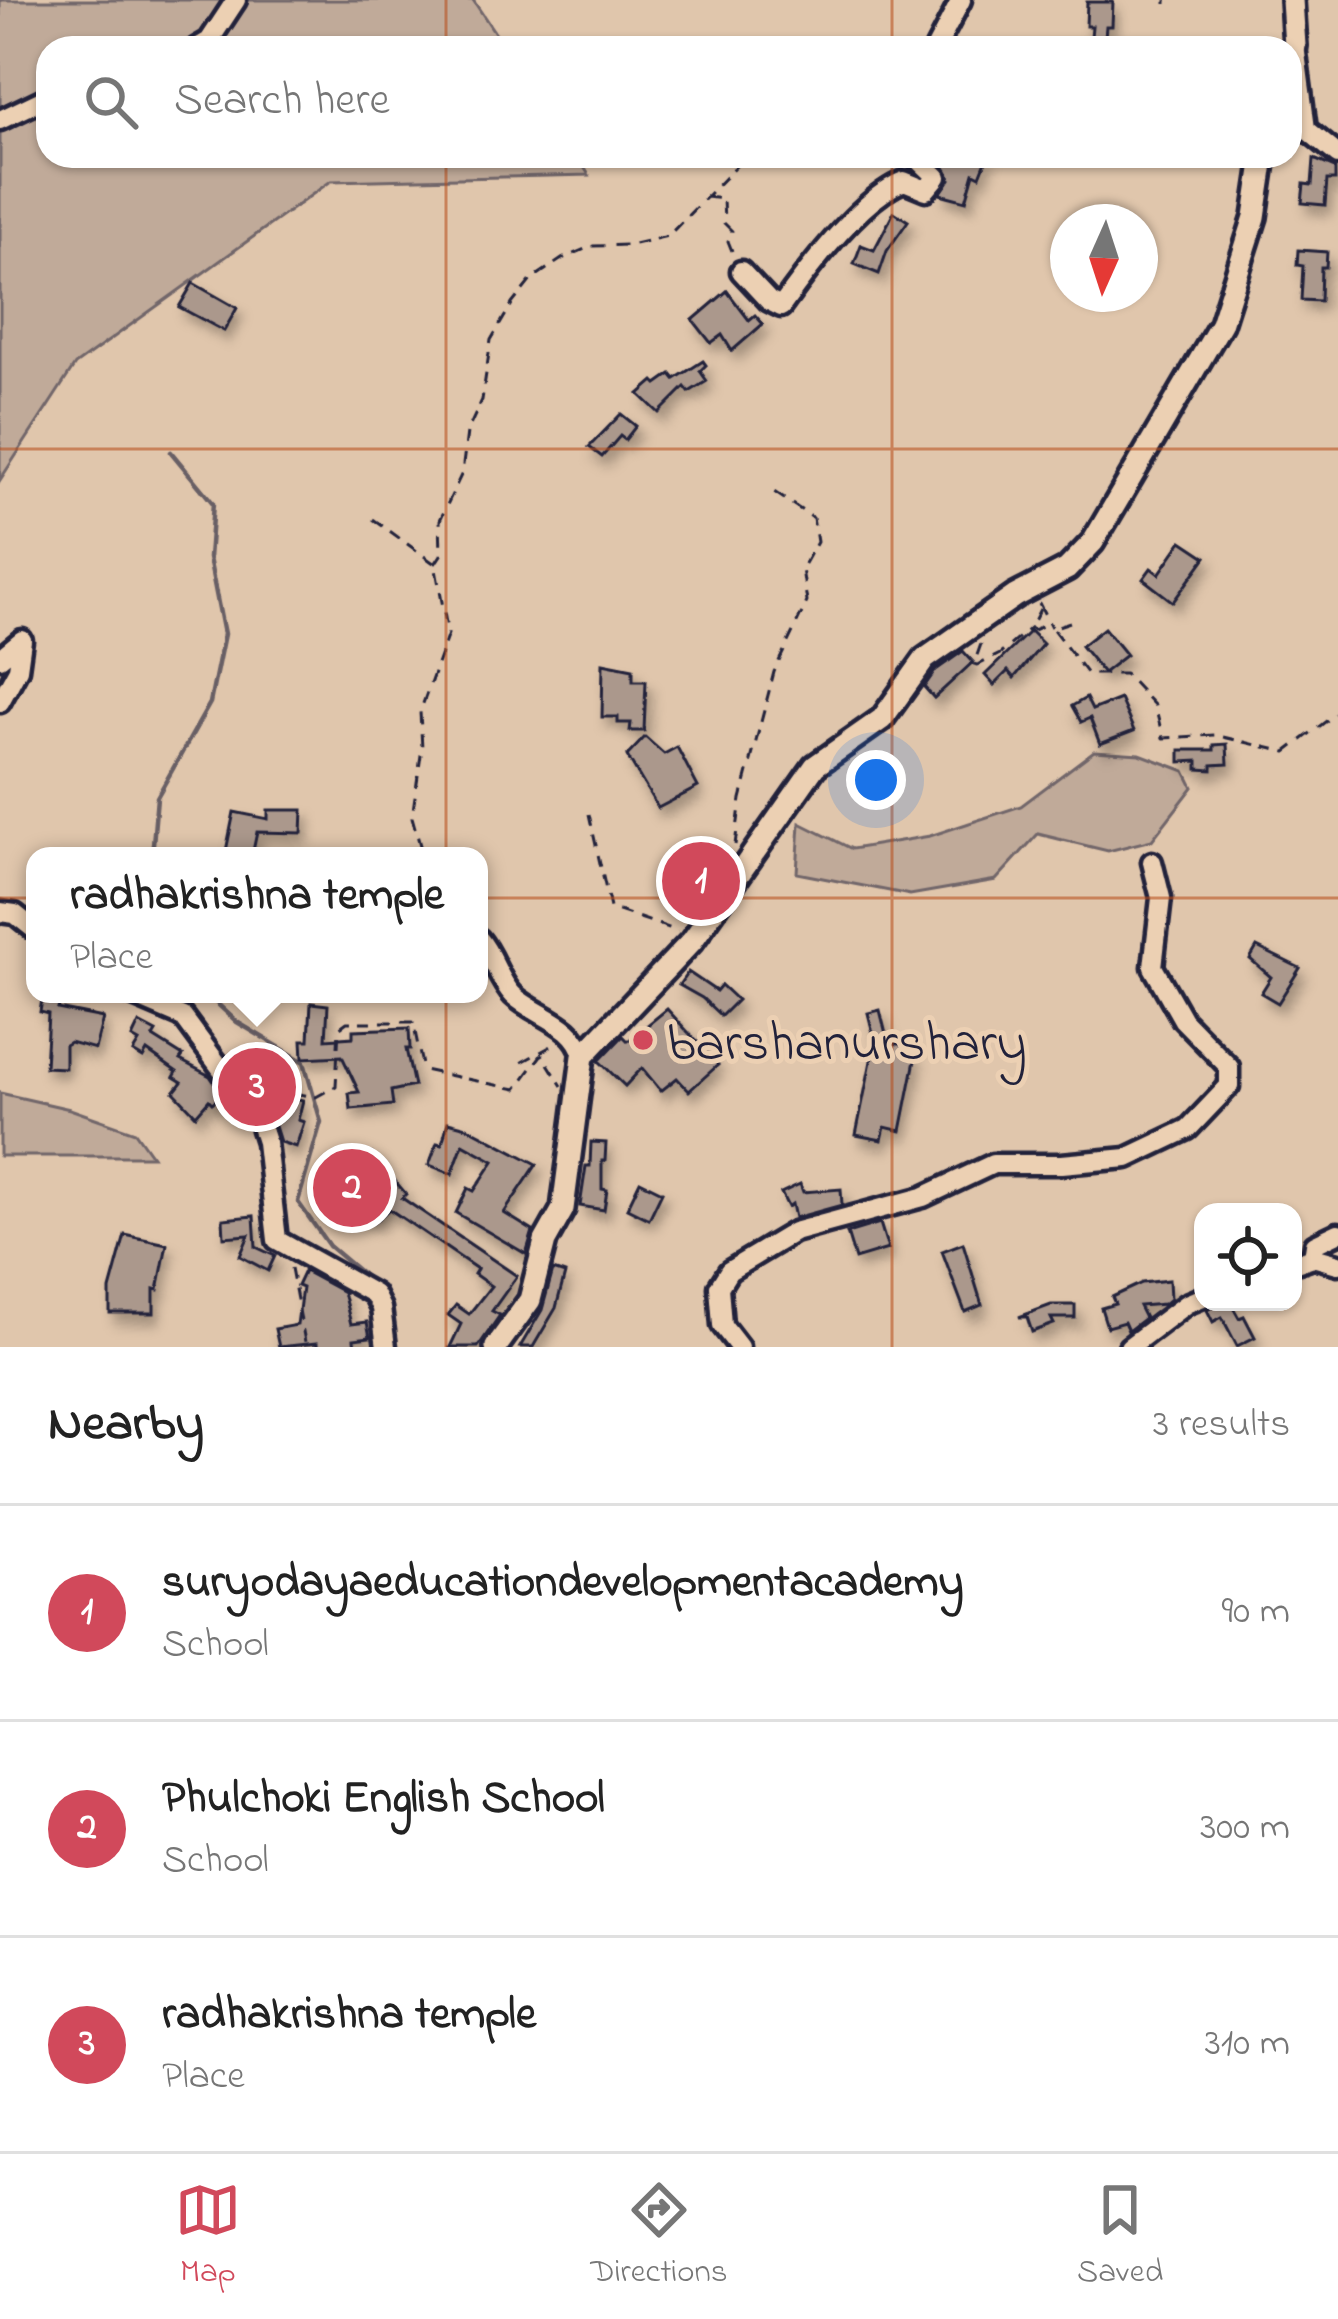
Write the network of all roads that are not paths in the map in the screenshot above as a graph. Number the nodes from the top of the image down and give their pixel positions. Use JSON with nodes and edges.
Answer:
{"nodes":[{"id":1,"x":236,"y":0,"type":"edge"},
{"id":2,"x":961,"y":0,"type":"edge"},
{"id":3,"x":1292,"y":0,"type":"edge"},
{"id":4,"x":212,"y":36,"type":"edge"},
{"id":5,"x":942,"y":36,"type":"edge"},
{"id":6,"x":1293,"y":36,"type":"edge"},
{"id":7,"x":36,"y":103,"type":"edge"},
{"id":8,"x":1302,"y":106,"type":"edge"},
{"id":9,"x":0,"y":120,"type":"edge"},
{"id":10,"x":1338,"y":155,"type":"edge"},
{"id":11,"x":928,"y":168,"type":"edge"},
{"id":12,"x":1262,"y":168,"type":"edge"},
{"id":13,"x":741,"y":271,"type":"road end"},
{"id":14,"x":0,"y":658,"type":"edge"},
{"id":15,"x":0,"y":702,"type":"edge"},
{"id":16,"x":1152,"y":862,"type":"dead end"},
{"id":17,"x":488,"y":950,"type":"edge"},
{"id":18,"x":150,"y":1003,"type":"edge"},
{"id":19,"x":579,"y":1048,"type":"junction"},
{"id":20,"x":1338,"y":1233,"type":"edge"},
{"id":21,"x":1313,"y":1257,"type":"junction"},
{"id":22,"x":1302,"y":1261,"type":"edge"},
{"id":23,"x":1338,"y":1264,"type":"edge"},
{"id":24,"x":1194,"y":1301,"type":"edge"},
{"id":25,"x":386,"y":1347,"type":"edge"},
{"id":26,"x":496,"y":1347,"type":"edge"},
{"id":27,"x":740,"y":1347,"type":"edge"},
{"id":28,"x":1130,"y":1347,"type":"edge"}],
"edges":[{"from":1,"to":4,"type":"street"},
{"from":2,"to":5,"type":"street"},
{"from":3,"to":6,"type":"street"},
{"from":7,"to":9,"type":"street"},
{"from":8,"to":10,"type":"street"},
{"from":11,"to":13,"type":"street"},
{"from":12,"to":19,"type":"street"},
{"from":14,"to":15,"type":"street"},
{"from":16,"to":27,"type":"street"},
{"from":17,"to":19,"type":"street"},
{"from":18,"to":25,"type":"street"},
{"from":19,"to":26,"type":"street"},
{"from":20,"to":21,"type":"street"},
{"from":21,"to":22,"type":"street"},
{"from":21,"to":23,"type":"street"},
{"from":24,"to":28,"type":"street"}]}
